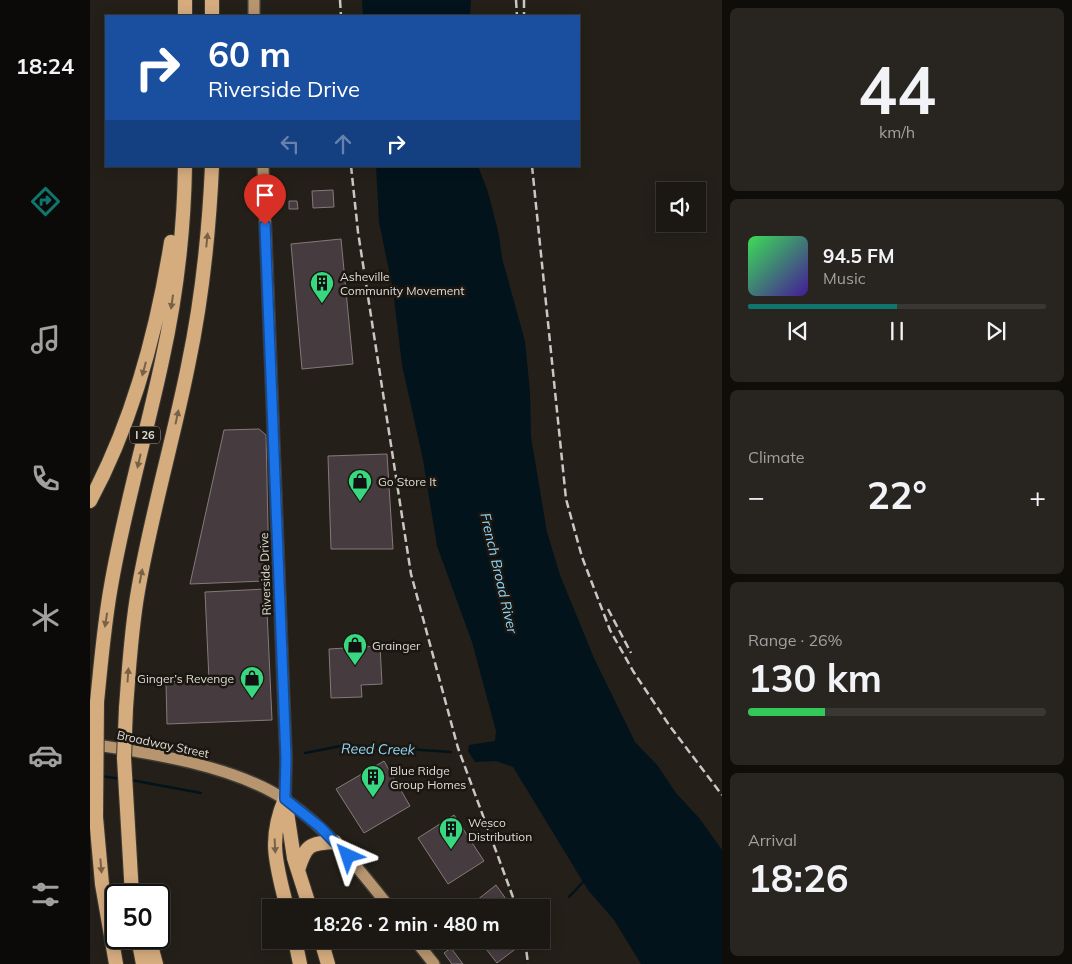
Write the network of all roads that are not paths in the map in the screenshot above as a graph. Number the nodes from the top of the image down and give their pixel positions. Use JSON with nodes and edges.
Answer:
{"nodes":[{"id":1,"x":185,"y":0,"type":"edge"},
{"id":2,"x":212,"y":0,"type":"edge"},
{"id":3,"x":254,"y":0,"type":"edge"},
{"id":4,"x":185,"y":15,"type":"edge"},
{"id":5,"x":212,"y":15,"type":"edge"},
{"id":6,"x":254,"y":15,"type":"edge"},
{"id":7,"x":178,"y":167,"type":"edge"},
{"id":8,"x":185,"y":167,"type":"edge"},
{"id":9,"x":212,"y":167,"type":"edge"},
{"id":10,"x":263,"y":167,"type":"edge"},
{"id":11,"x":90,"y":501,"type":"edge"},
{"id":12,"x":90,"y":744,"type":"edge"},
{"id":13,"x":285,"y":799,"type":"junction"},
{"id":14,"x":335,"y":842,"type":"junction"},
{"id":15,"x":298,"y":870,"type":"junction"},
{"id":16,"x":132,"y":874,"type":"junction"},
{"id":17,"x":132,"y":884,"type":"edge"},
{"id":18,"x":136,"y":884,"type":"edge"},
{"id":19,"x":285,"y":899,"type":"edge"},
{"id":20,"x":307,"y":899,"type":"edge"},
{"id":21,"x":382,"y":899,"type":"edge"},
{"id":22,"x":140,"y":949,"type":"edge"},
{"id":23,"x":152,"y":949,"type":"edge"},
{"id":24,"x":296,"y":949,"type":"edge"},
{"id":25,"x":324,"y":949,"type":"edge"},
{"id":26,"x":423,"y":949,"type":"edge"},
{"id":27,"x":116,"y":964,"type":"edge"},
{"id":28,"x":143,"y":964,"type":"edge"},
{"id":29,"x":156,"y":964,"type":"edge"},
{"id":30,"x":300,"y":964,"type":"edge"},
{"id":31,"x":328,"y":964,"type":"edge"},
{"id":32,"x":434,"y":964,"type":"edge"}],
"edges":[{"from":1,"to":4,"type":"highway"},
{"from":2,"to":5,"type":"highway"},
{"from":3,"to":6,"type":"main road"},
{"from":7,"to":11,"type":"highway","one_way":true},
{"from":8,"to":27,"type":"highway","number":"I 26","one_way":true,"bridge":true},
{"from":16,"to":9,"type":"highway","number":"I 26","one_way":true,"bridge":true},
{"from":10,"to":13,"type":"main road","name":"Riverside Drive"},
{"from":12,"to":13,"type":"main road","name":"Broadway Street"},
{"from":13,"to":14,"type":"main road"},
{"from":13,"to":15,"type":"highway"},
{"from":13,"to":19,"type":"highway","one_way":true},
{"from":14,"to":15,"type":"highway"},
{"from":14,"to":21,"type":"main road"},
{"from":15,"to":20,"type":"highway"},
{"from":16,"to":17,"type":"highway","number":"I 26"},
{"from":16,"to":18,"type":"highway"},
{"from":22,"to":28,"type":"highway"},
{"from":23,"to":29,"type":"highway"},
{"from":24,"to":30,"type":"highway"},
{"from":25,"to":31,"type":"highway"},
{"from":26,"to":32,"type":"main road"}]}
